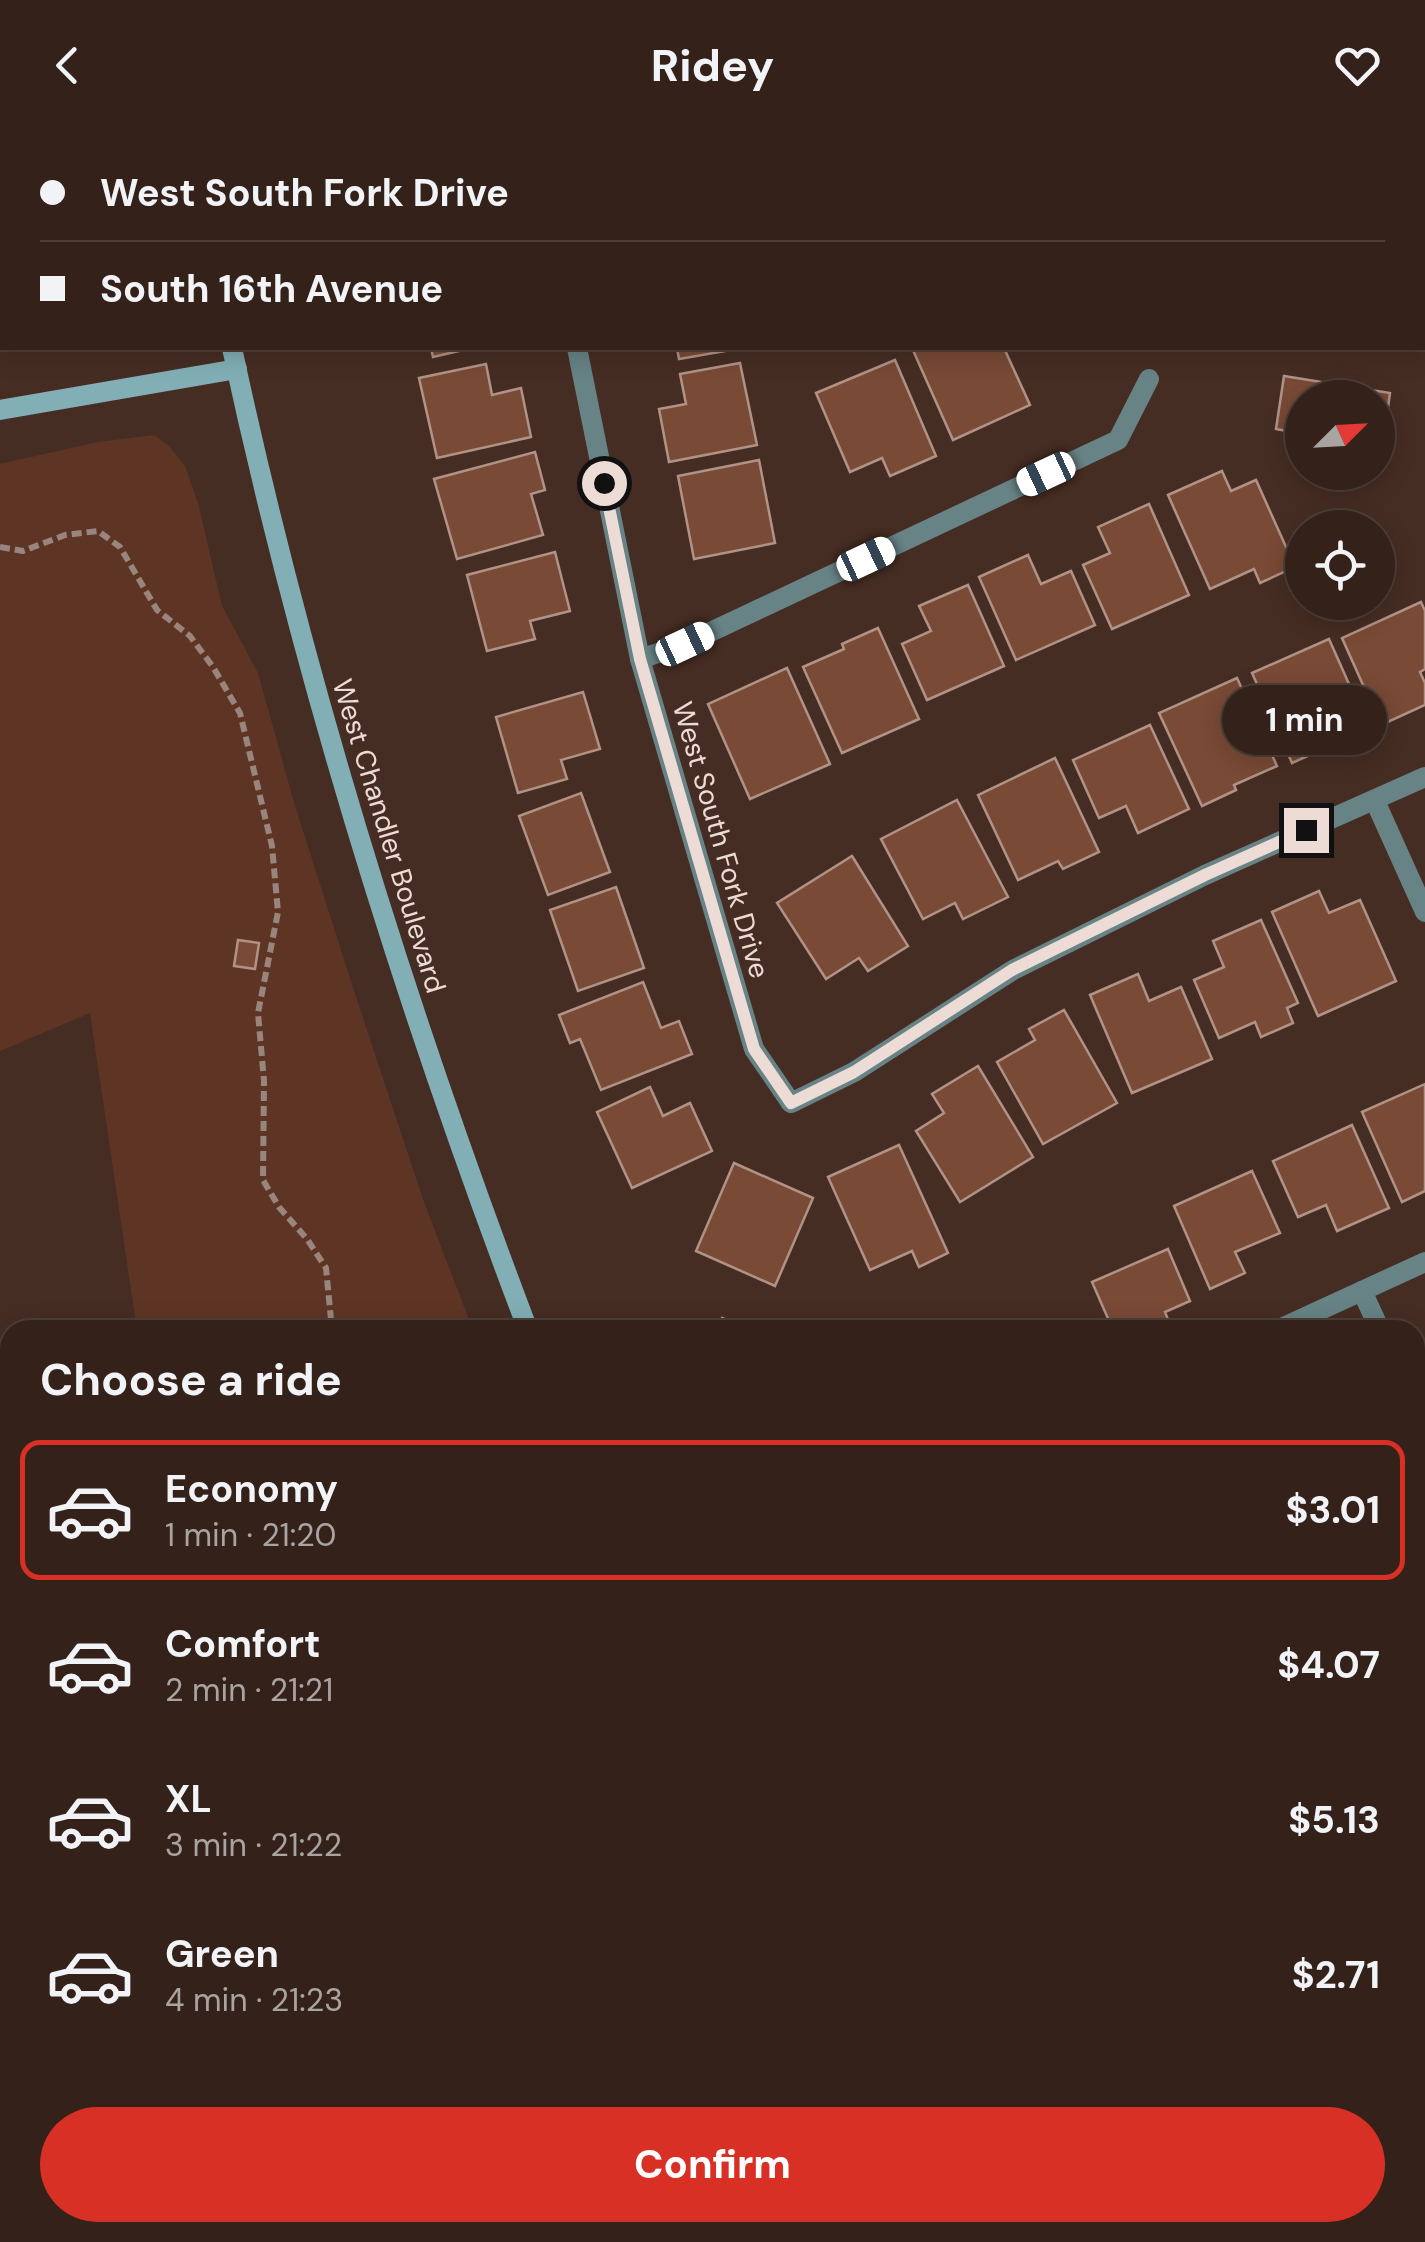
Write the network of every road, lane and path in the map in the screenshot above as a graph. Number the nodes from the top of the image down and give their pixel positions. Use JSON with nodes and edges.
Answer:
{"nodes":[{"id":1,"x":578,"y":350,"type":"edge"},
{"id":2,"x":235,"y":358,"type":"edge"},
{"id":3,"x":1149,"y":379,"type":"dead end"},
{"id":4,"x":0,"y":410,"type":"edge"},
{"id":5,"x":0,"y":546,"type":"edge"},
{"id":6,"x":640,"y":659,"type":"junction"},
{"id":7,"x":1425,"y":777,"type":"edge"},
{"id":8,"x":1374,"y":801,"type":"junction"},
{"id":9,"x":1425,"y":912,"type":"edge"},
{"id":10,"x":1425,"y":1262,"type":"edge"},
{"id":11,"x":1362,"y":1290,"type":"junction"},
{"id":12,"x":331,"y":1320,"type":"edge"},
{"id":13,"x":524,"y":1320,"type":"edge"},
{"id":14,"x":1298,"y":1320,"type":"edge"},
{"id":15,"x":1376,"y":1320,"type":"edge"}],
"edges":[{"from":1,"to":6,"type":"street","name":"West South Fork Drive"},
{"from":2,"to":4,"type":"main road"},
{"from":2,"to":13,"type":"main road","name":"West Chandler Boulevard"},
{"from":3,"to":6,"type":"street"},
{"from":5,"to":12,"type":"path"},
{"from":6,"to":8,"type":"street","name":"West South Fork Drive"},
{"from":7,"to":8,"type":"street"},
{"from":8,"to":9,"type":"street"},
{"from":10,"to":11,"type":"street"},
{"from":11,"to":14,"type":"street"},
{"from":11,"to":15,"type":"street"}]}
